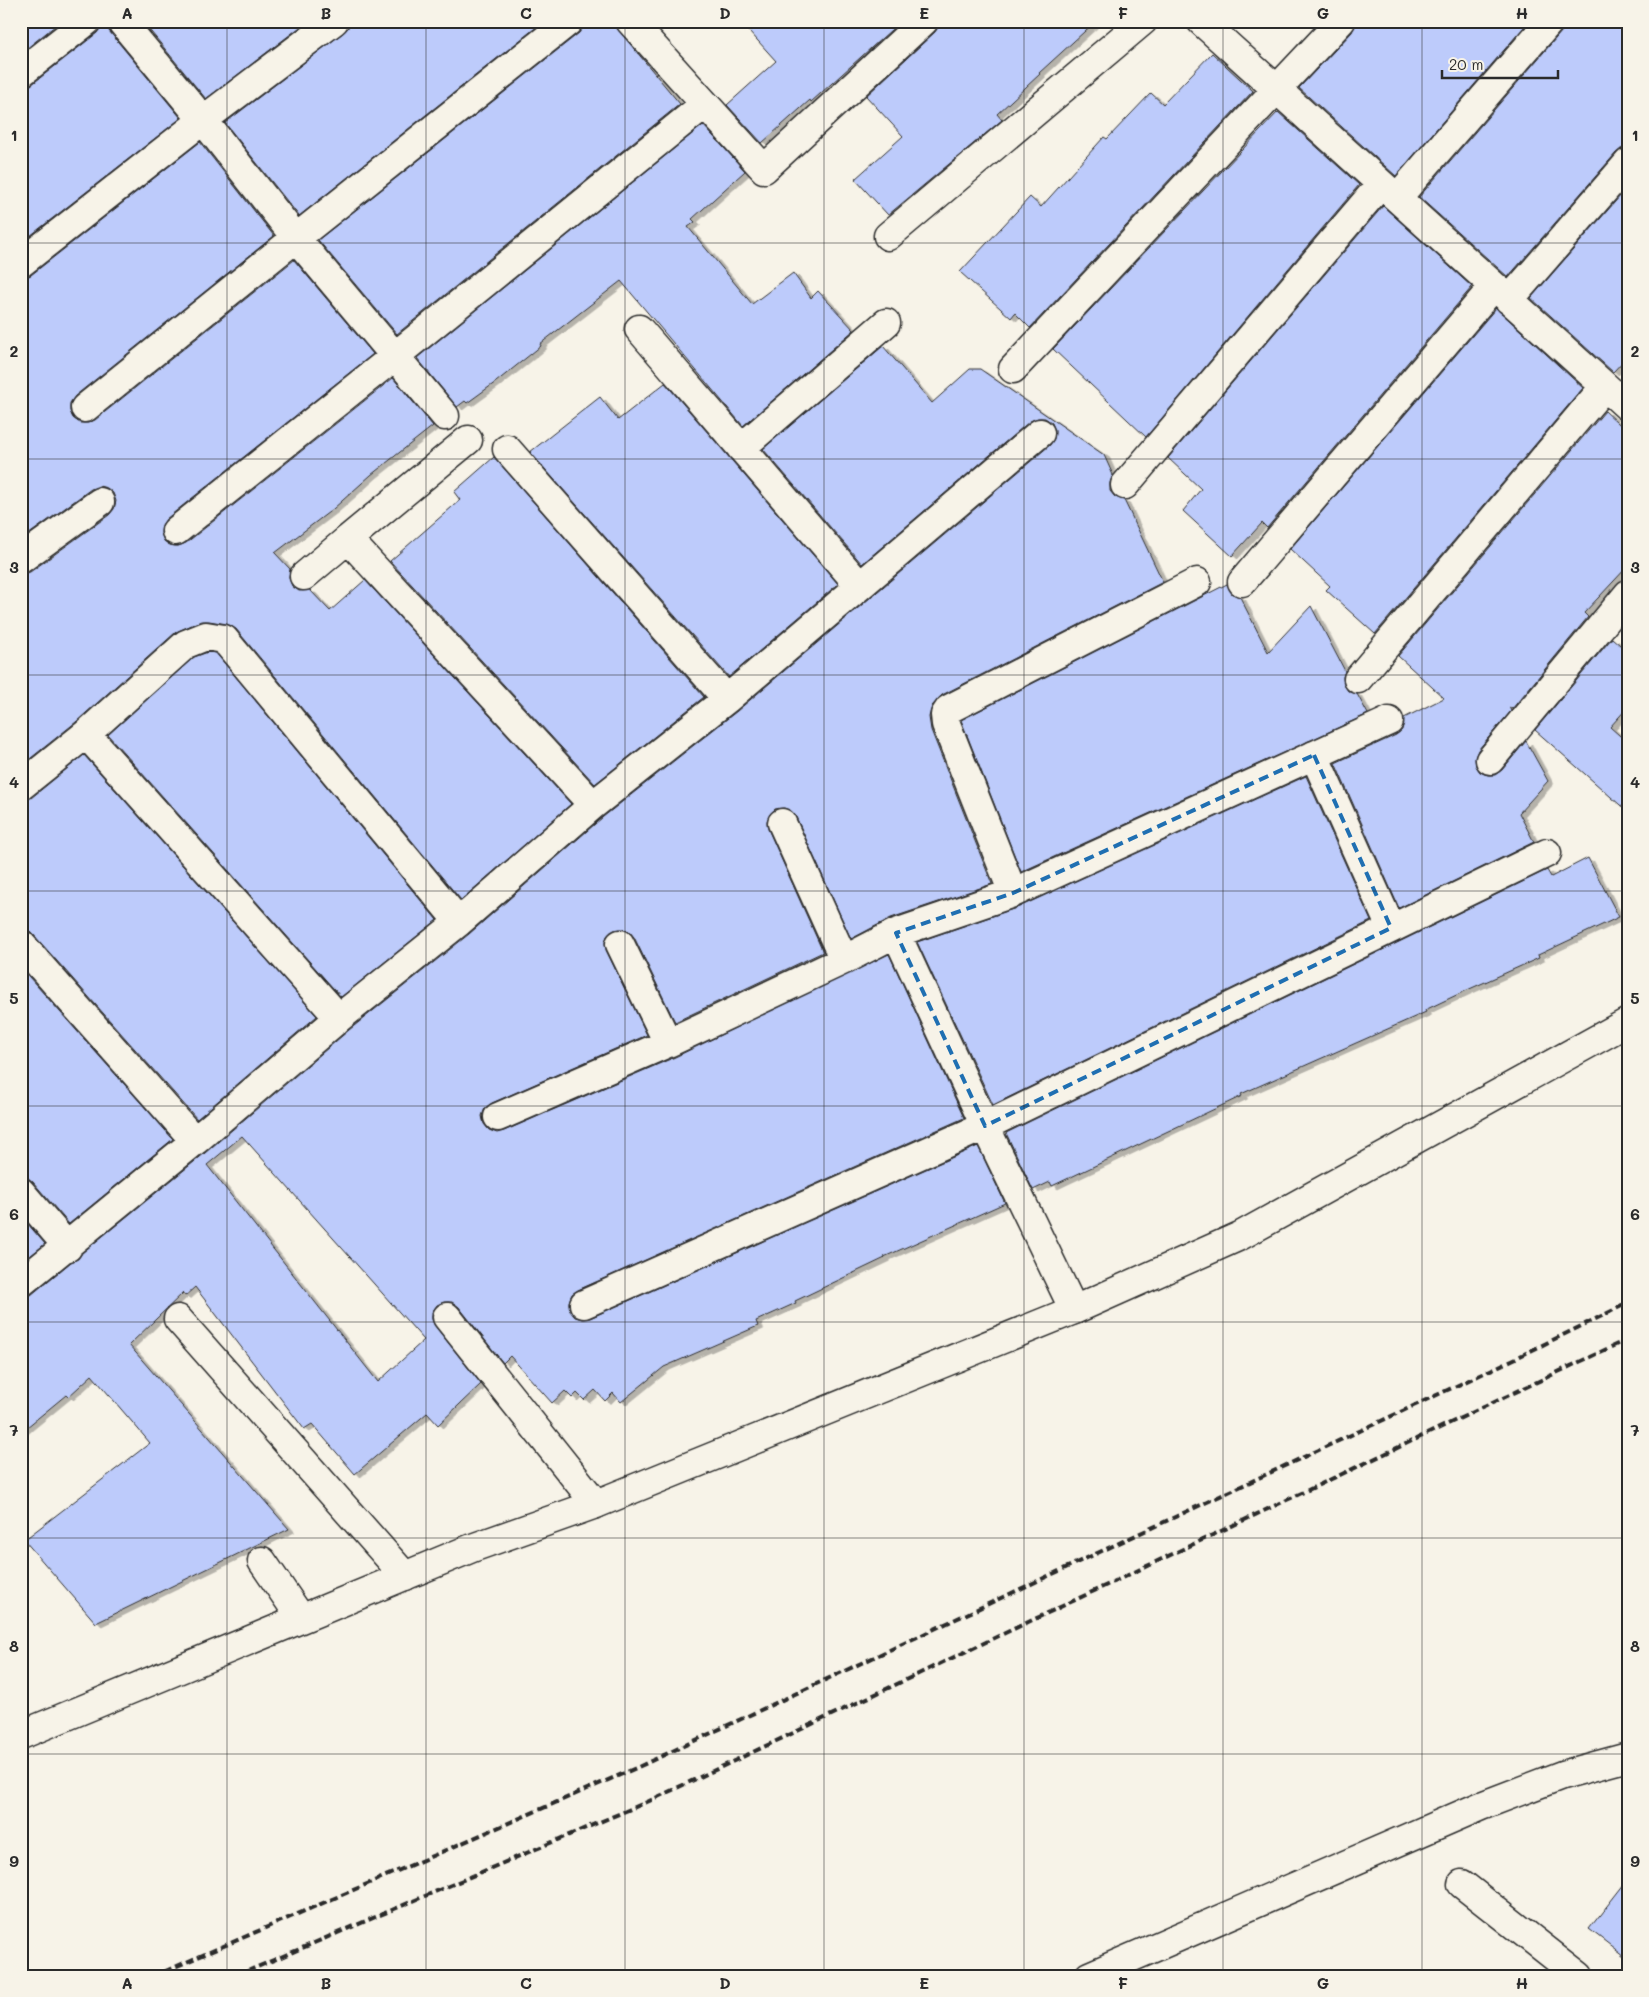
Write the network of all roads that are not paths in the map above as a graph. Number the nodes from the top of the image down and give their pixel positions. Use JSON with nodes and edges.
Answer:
{"nodes":[{"id":1,"x":87,"y":21,"type":"edge"},
{"id":2,"x":121,"y":21,"type":"edge"},
{"id":3,"x":334,"y":21,"type":"edge"},
{"id":4,"x":569,"y":21,"type":"edge"},
{"id":5,"x":630,"y":21,"type":"edge"},
{"id":6,"x":924,"y":21,"type":"edge"},
{"id":7,"x":1143,"y":21,"type":"edge"},
{"id":8,"x":1201,"y":21,"type":"edge"},
{"id":9,"x":1341,"y":21,"type":"edge"},
{"id":10,"x":1550,"y":21,"type":"edge"},
{"id":11,"x":21,"y":73,"type":"edge"},
{"id":12,"x":1277,"y":90,"type":"junction"},
{"id":13,"x":705,"y":104,"type":"junction"},
{"id":14,"x":203,"y":120,"type":"junction"},
{"id":15,"x":1628,"y":163,"type":"edge"},
{"id":16,"x":1389,"y":191,"type":"junction"},
{"id":17,"x":888,"y":236,"type":"dead end"},
{"id":18,"x":296,"y":238,"type":"junction"},
{"id":19,"x":21,"y":262,"type":"edge"},
{"id":20,"x":1502,"y":293,"type":"junction"},
{"id":21,"x":886,"y":323,"type":"dead end"},
{"id":22,"x":639,"y":329,"type":"dead end"},
{"id":23,"x":395,"y":356,"type":"junction"},
{"id":24,"x":1013,"y":369,"type":"dead end"},
{"id":25,"x":1621,"y":398,"type":"edge"},
{"id":26,"x":85,"y":408,"type":"dead end"},
{"id":27,"x":445,"y":416,"type":"dead end"},
{"id":28,"x":1040,"y":433,"type":"dead end"},
{"id":29,"x":468,"y":440,"type":"dead end"},
{"id":30,"x":741,"y":448,"type":"junction"},
{"id":31,"x":507,"y":449,"type":"dead end"},
{"id":32,"x":1126,"y":486,"type":"dead end"},
{"id":33,"x":100,"y":502,"type":"dead end"},
{"id":34,"x":176,"y":530,"type":"dead end"},
{"id":35,"x":348,"y":539,"type":"junction"},
{"id":36,"x":21,"y":559,"type":"edge"},
{"id":37,"x":304,"y":576,"type":"dead end"},
{"id":38,"x":1197,"y":582,"type":"dead end"},
{"id":39,"x":1242,"y":582,"type":"dead end"},
{"id":40,"x":860,"y":586,"type":"junction"},
{"id":41,"x":1628,"y":594,"type":"edge"},
{"id":42,"x":1358,"y":679,"type":"dead end"},
{"id":43,"x":727,"y":699,"type":"junction"},
{"id":44,"x":1390,"y":721,"type":"dead end"},
{"id":45,"x":86,"y":734,"type":"junction"},
{"id":46,"x":1314,"y":755,"type":"junction"},
{"id":47,"x":1490,"y":760,"type":"dead end"},
{"id":48,"x":21,"y":786,"type":"edge"},
{"id":49,"x":593,"y":805,"type":"junction"},
{"id":50,"x":782,"y":823,"type":"dead end"},
{"id":51,"x":1547,"y":853,"type":"dead end"},
{"id":52,"x":1013,"y":893,"type":"junction"},
{"id":53,"x":459,"y":922,"type":"junction"},
{"id":54,"x":1391,"y":928,"type":"junction"},
{"id":55,"x":896,"y":933,"type":"junction"},
{"id":56,"x":21,"y":944,"type":"edge"},
{"id":57,"x":620,"y":944,"type":"dead end"},
{"id":58,"x":844,"y":960,"type":"junction"},
{"id":59,"x":339,"y":1018,"type":"junction"},
{"id":60,"x":1628,"y":1022,"type":"edge"},
{"id":61,"x":668,"y":1043,"type":"junction"},
{"id":62,"x":498,"y":1117,"type":"dead end"},
{"id":63,"x":985,"y":1126,"type":"junction"},
{"id":64,"x":195,"y":1141,"type":"junction"},
{"id":65,"x":21,"y":1192,"type":"edge"},
{"id":66,"x":68,"y":1247,"type":"junction"},
{"id":67,"x":21,"y":1284,"type":"edge"},
{"id":68,"x":584,"y":1304,"type":"dead end"},
{"id":69,"x":1074,"y":1310,"type":"junction"},
{"id":70,"x":447,"y":1317,"type":"dead end"},
{"id":71,"x":178,"y":1319,"type":"dead end"},
{"id":72,"x":596,"y":1504,"type":"junction"},
{"id":73,"x":262,"y":1561,"type":"dead end"},
{"id":74,"x":405,"y":1576,"type":"junction"},
{"id":75,"x":301,"y":1618,"type":"junction"},
{"id":76,"x":21,"y":1735,"type":"edge"},
{"id":77,"x":1628,"y":1757,"type":"edge"},
{"id":78,"x":1462,"y":1884,"type":"dead end"},
{"id":79,"x":1089,"y":1976,"type":"edge"},
{"id":80,"x":1579,"y":1976,"type":"edge"}],
"edges":[{"from":1,"to":11,"type":"street"},
{"from":2,"to":14,"type":"street"},
{"from":3,"to":14,"type":"street"},
{"from":4,"to":18,"type":"street"},
{"from":5,"to":13,"type":"street"},
{"from":6,"to":13,"type":"street"},
{"from":7,"to":17,"type":"street"},
{"from":8,"to":12,"type":"street"},
{"from":9,"to":12,"type":"street"},
{"from":10,"to":16,"type":"street"},
{"from":12,"to":16,"type":"street"},
{"from":12,"to":24,"type":"street"},
{"from":13,"to":23,"type":"street"},
{"from":14,"to":18,"type":"street"},
{"from":14,"to":19,"type":"street"},
{"from":15,"to":20,"type":"street"},
{"from":16,"to":20,"type":"street"},
{"from":16,"to":32,"type":"street"},
{"from":18,"to":23,"type":"street"},
{"from":18,"to":26,"type":"street"},
{"from":20,"to":25,"type":"street"},
{"from":20,"to":39,"type":"street"},
{"from":21,"to":30,"type":"street"},
{"from":22,"to":30,"type":"street"},
{"from":23,"to":27,"type":"street"},
{"from":23,"to":34,"type":"street"},
{"from":25,"to":42,"type":"street"},
{"from":28,"to":40,"type":"street"},
{"from":29,"to":35,"type":"street"},
{"from":30,"to":40,"type":"street"},
{"from":31,"to":43,"type":"street"},
{"from":33,"to":36,"type":"street"},
{"from":35,"to":37,"type":"street"},
{"from":35,"to":49,"type":"street"},
{"from":38,"to":52,"type":"street"},
{"from":40,"to":43,"type":"street"},
{"from":41,"to":47,"type":"street"},
{"from":43,"to":49,"type":"street"},
{"from":44,"to":46,"type":"street"},
{"from":45,"to":48,"type":"street"},
{"from":45,"to":53,"type":"street"},
{"from":45,"to":59,"type":"street"},
{"from":46,"to":52,"type":"street"},
{"from":46,"to":54,"type":"street"},
{"from":49,"to":53,"type":"street"},
{"from":50,"to":58,"type":"street"},
{"from":51,"to":54,"type":"street"},
{"from":52,"to":55,"type":"street"},
{"from":53,"to":59,"type":"street"},
{"from":54,"to":63,"type":"street"},
{"from":55,"to":58,"type":"street"},
{"from":55,"to":63,"type":"street"},
{"from":56,"to":64,"type":"street"},
{"from":57,"to":61,"type":"street"},
{"from":58,"to":61,"type":"street"},
{"from":59,"to":64,"type":"street"},
{"from":60,"to":69,"type":"street"},
{"from":61,"to":62,"type":"street"},
{"from":63,"to":68,"type":"street"},
{"from":63,"to":69,"type":"street"},
{"from":64,"to":66,"type":"street"},
{"from":65,"to":66,"type":"street"},
{"from":66,"to":67,"type":"street"},
{"from":69,"to":72,"type":"street"},
{"from":70,"to":72,"type":"street"},
{"from":71,"to":74,"type":"street"},
{"from":72,"to":74,"type":"street"},
{"from":73,"to":75,"type":"street"},
{"from":74,"to":75,"type":"street"},
{"from":75,"to":76,"type":"street"},
{"from":77,"to":79,"type":"street"},
{"from":78,"to":80,"type":"street"}]}
